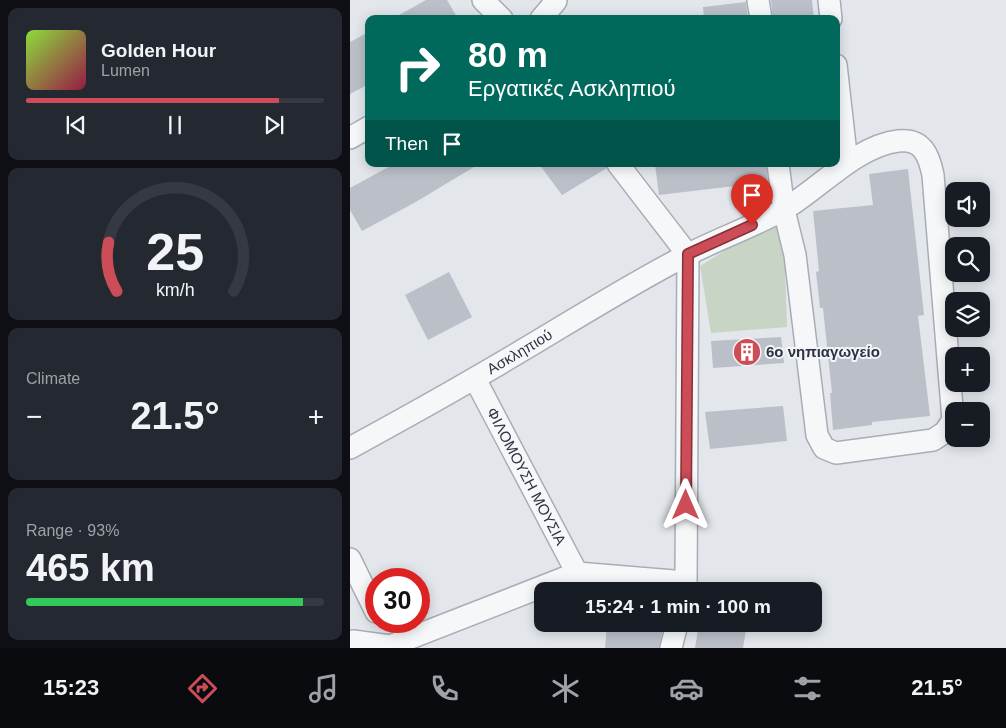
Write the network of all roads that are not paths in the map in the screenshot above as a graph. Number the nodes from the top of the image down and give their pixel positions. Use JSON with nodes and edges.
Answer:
{"nodes":[{"id":1,"x":483,"y":0,"type":"edge"},
{"id":2,"x":556,"y":0,"type":"edge"},
{"id":3,"x":560,"y":0,"type":"edge"},
{"id":4,"x":758,"y":0,"type":"edge"},
{"id":5,"x":829,"y":0,"type":"edge"},
{"id":6,"x":498,"y":15,"type":"edge"},
{"id":7,"x":544,"y":15,"type":"edge"},
{"id":8,"x":760,"y":15,"type":"edge"},
{"id":9,"x":831,"y":15,"type":"edge"},
{"id":10,"x":840,"y":101,"type":"edge"},
{"id":11,"x":365,"y":129,"type":"edge"},
{"id":12,"x":350,"y":138,"type":"edge"},
{"id":13,"x":847,"y":163,"type":"junction"},
{"id":14,"x":620,"y":167,"type":"edge"},
{"id":15,"x":778,"y":167,"type":"edge"},
{"id":16,"x":784,"y":210,"type":"junction"},
{"id":17,"x":688,"y":254,"type":"junction"},
{"id":18,"x":475,"y":378,"type":"junction"},
{"id":19,"x":350,"y":448,"type":"edge"},
{"id":20,"x":350,"y":559,"type":"edge"},
{"id":21,"x":577,"y":573,"type":"junction"},
{"id":22,"x":646,"y":582,"type":"edge"},
{"id":23,"x":685,"y":582,"type":"edge"},
{"id":24,"x":365,"y":590,"type":"edge"},
{"id":25,"x":675,"y":632,"type":"edge"},
{"id":26,"x":385,"y":633,"type":"edge"},
{"id":27,"x":350,"y":642,"type":"edge"},
{"id":28,"x":391,"y":647,"type":"edge"},
{"id":29,"x":671,"y":648,"type":"edge"}],
"edges":[{"from":1,"to":6,"type":"street"},
{"from":2,"to":3,"type":"street"},
{"from":2,"to":7,"type":"street"},
{"from":4,"to":8,"type":"street"},
{"from":5,"to":9,"type":"street"},
{"from":10,"to":13,"type":"street"},
{"from":11,"to":12,"type":"street"},
{"from":13,"to":16,"type":"street","name":"Ασκληπιού"},
{"from":13,"to":16,"type":"street","name":"Ασκληπιού"},
{"from":14,"to":17,"type":"street"},
{"from":15,"to":16,"type":"street"},
{"from":16,"to":17,"type":"street","name":"Ασκληπιού"},
{"from":17,"to":18,"type":"street","name":"Ασκληπιού"},
{"from":17,"to":23,"type":"street"},
{"from":18,"to":19,"type":"street","name":"Ασκληπιού"},
{"from":18,"to":21,"type":"street","name":"ΦΙΛΟΜΟΥΣΗ ΜΟΥΣΙΑ"},
{"from":20,"to":24,"type":"street"},
{"from":21,"to":22,"type":"street"},
{"from":21,"to":28,"type":"street"},
{"from":25,"to":29,"type":"street"},
{"from":26,"to":28,"type":"street"},
{"from":27,"to":28,"type":"street"}]}
